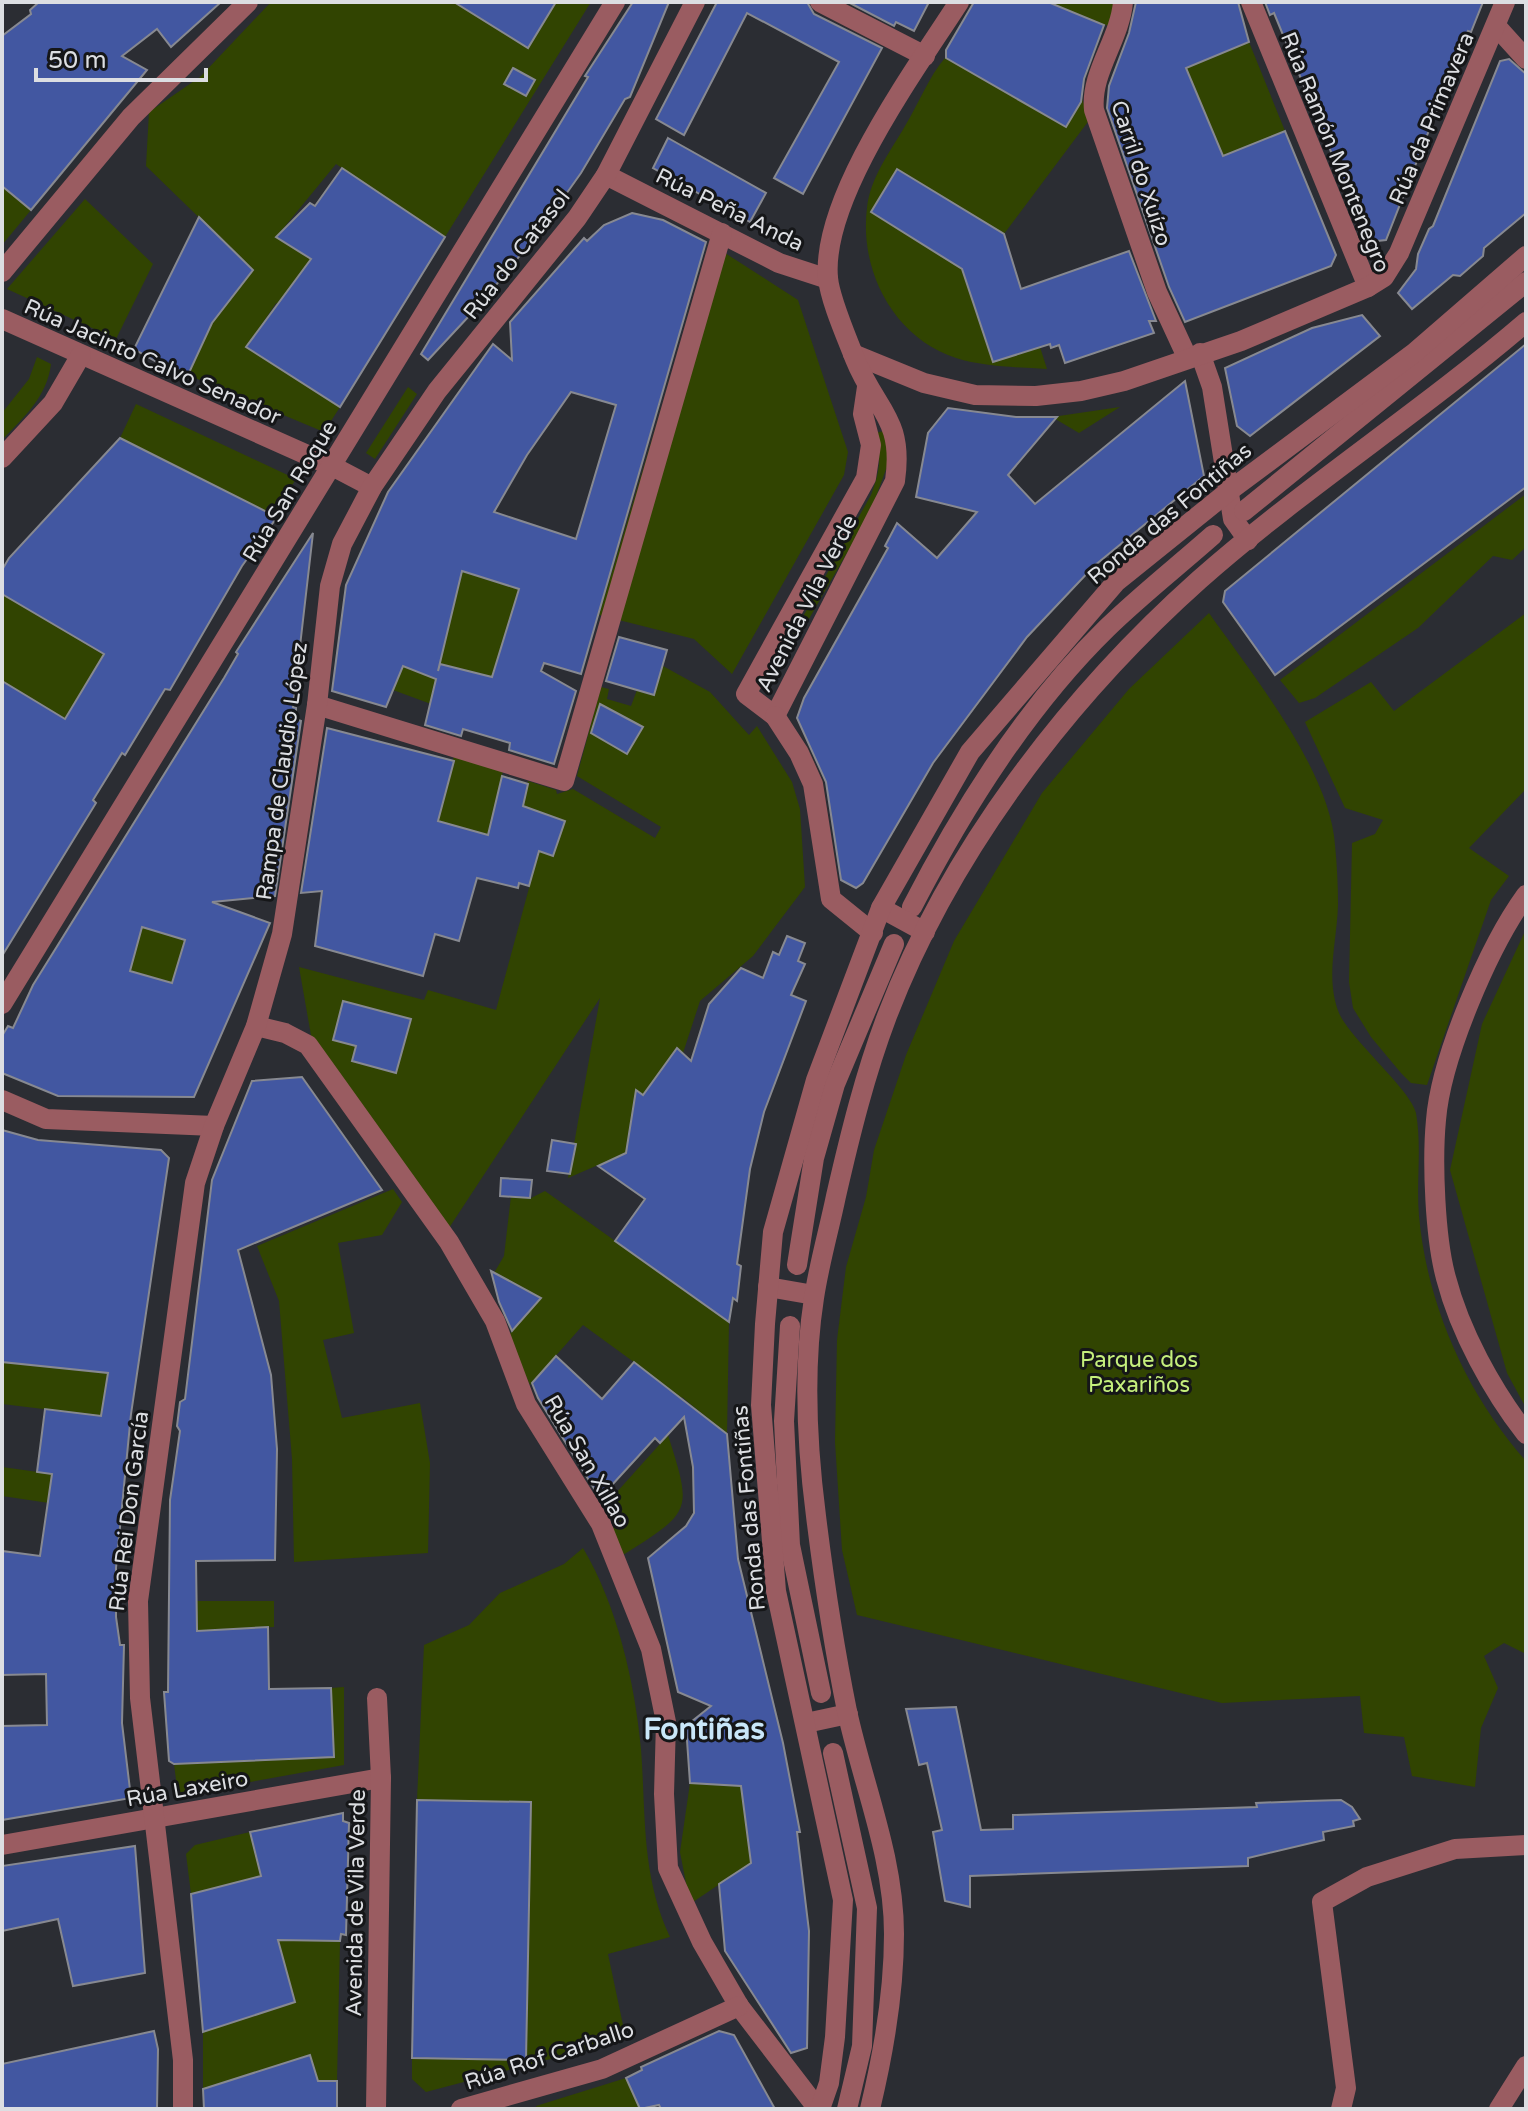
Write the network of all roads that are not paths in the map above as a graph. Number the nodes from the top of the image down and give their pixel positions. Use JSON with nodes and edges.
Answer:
{"nodes":[{"id":1,"x":248,"y":2,"type":"edge"},
{"id":2,"x":615,"y":2,"type":"edge"},
{"id":3,"x":695,"y":2,"type":"edge"},
{"id":4,"x":820,"y":2,"type":"edge"},
{"id":5,"x":959,"y":2,"type":"edge"},
{"id":6,"x":1123,"y":2,"type":"edge"},
{"id":7,"x":1251,"y":2,"type":"edge"},
{"id":8,"x":1505,"y":2,"type":"edge"},
{"id":9,"x":1496,"y":26,"type":"junction"},
{"id":10,"x":925,"y":56,"type":"junction"},
{"id":11,"x":1526,"y":59,"type":"edge"},
{"id":12,"x":606,"y":175,"type":"junction"},
{"id":13,"x":722,"y":233,"type":"junction"},
{"id":14,"x":1526,"y":256,"type":"edge"},
{"id":15,"x":2,"y":272,"type":"edge"},
{"id":16,"x":828,"y":279,"type":"junction"},
{"id":17,"x":1526,"y":282,"type":"edge"},
{"id":18,"x":1368,"y":287,"type":"junction"},
{"id":19,"x":2,"y":319,"type":"edge"},
{"id":20,"x":1526,"y":322,"type":"edge"},
{"id":21,"x":853,"y":354,"type":"junction"},
{"id":22,"x":81,"y":355,"type":"junction"},
{"id":23,"x":1193,"y":355,"type":"junction"},
{"id":24,"x":867,"y":387,"type":"junction"},
{"id":25,"x":2,"y":458,"type":"edge"},
{"id":26,"x":332,"y":466,"type":"junction"},
{"id":27,"x":372,"y":487,"type":"junction"},
{"id":28,"x":1229,"y":491,"type":"junction"},
{"id":29,"x":1244,"y":511,"type":"dead end"},
{"id":30,"x":352,"y":523,"type":"joint"},
{"id":31,"x":1213,"y":535,"type":"dead end"},
{"id":32,"x":1248,"y":540,"type":"junction"},
{"id":33,"x":317,"y":705,"type":"junction"},
{"id":34,"x":775,"y":716,"type":"junction"},
{"id":35,"x":1526,"y":895,"type":"edge"},
{"id":36,"x":912,"y":907,"type":"dead end"},
{"id":37,"x":881,"y":908,"type":"junction"},
{"id":38,"x":925,"y":932,"type":"junction"},
{"id":39,"x":873,"y":933,"type":"junction"},
{"id":40,"x":894,"y":944,"type":"dead end"},
{"id":41,"x":2,"y":1004,"type":"edge"},
{"id":42,"x":256,"y":1026,"type":"junction"},
{"id":43,"x":2,"y":1100,"type":"edge"},
{"id":44,"x":214,"y":1126,"type":"junction"},
{"id":45,"x":797,"y":1265,"type":"dead end"},
{"id":46,"x":768,"y":1287,"type":"junction"},
{"id":47,"x":814,"y":1295,"type":"junction"},
{"id":48,"x":790,"y":1326,"type":"dead end"},
{"id":49,"x":1526,"y":1434,"type":"edge"},
{"id":50,"x":821,"y":1693,"type":"dead end"},
{"id":51,"x":377,"y":1698,"type":"dead end"},
{"id":52,"x":848,"y":1714,"type":"junction"},
{"id":53,"x":806,"y":1723,"type":"junction"},
{"id":54,"x":833,"y":1753,"type":"dead end"},
{"id":55,"x":381,"y":1778,"type":"junction"},
{"id":56,"x":156,"y":1817,"type":"junction"},
{"id":57,"x":2,"y":1845,"type":"edge"},
{"id":58,"x":1526,"y":1845,"type":"edge"},
{"id":59,"x":739,"y":2006,"type":"junction"},
{"id":60,"x":1526,"y":2066,"type":"edge"},
{"id":61,"x":183,"y":2109,"type":"edge"},
{"id":62,"x":376,"y":2109,"type":"edge"},
{"id":63,"x":461,"y":2109,"type":"edge"},
{"id":64,"x":819,"y":2109,"type":"edge"},
{"id":65,"x":847,"y":2109,"type":"edge"},
{"id":66,"x":870,"y":2109,"type":"edge"},
{"id":67,"x":1341,"y":2109,"type":"edge"},
{"id":68,"x":1499,"y":2109,"type":"edge"}],
"edges":[{"from":1,"to":15,"type":"street"},
{"from":2,"to":26,"type":"street","name":"Rúa San Roque"},
{"from":3,"to":12,"type":"street","name":"Rúa do Catasol"},
{"from":4,"to":10,"type":"street"},
{"from":5,"to":10,"type":"street"},
{"from":6,"to":23,"type":"street","name":"Carril do Xuízo"},
{"from":7,"to":18,"type":"street","name":"Rúa Ramón Montenegro"},
{"from":8,"to":9,"type":"street","name":"Rúa da Primavera"},
{"from":9,"to":11,"type":"street"},
{"from":9,"to":18,"type":"street","name":"Rúa da Primavera"},
{"from":10,"to":16,"type":"street"},
{"from":12,"to":13,"type":"street","name":"Rúa Peña Anda"},
{"from":12,"to":27,"type":"street","name":"Rúa do Catasol"},
{"from":13,"to":16,"type":"street","name":"Rúa Peña Anda"},
{"from":13,"to":33,"type":"street"},
{"from":14,"to":28,"type":"street","name":"Ronda das Fontiñas"},
{"from":16,"to":21,"type":"street"},
{"from":17,"to":29,"type":"street"},
{"from":18,"to":23,"type":"street","name":"Rúa Ramón Montenegro"},
{"from":19,"to":22,"type":"street","name":"Rúa Jacinto Calvo Senador"},
{"from":20,"to":32,"type":"street"},
{"from":21,"to":23,"type":"street"},
{"from":21,"to":24,"type":"street","name":"Avenida Vila Verde"},
{"from":22,"to":25,"type":"street"},
{"from":22,"to":26,"type":"street","name":"Rúa Jacinto Calvo Senador"},
{"from":23,"to":28,"type":"street","name":"Carril do Xuízo"},
{"from":24,"to":34,"type":"street","name":"Avenida Vila Verde"},
{"from":24,"to":34,"type":"street","name":"Avenida Vila Verde"},
{"from":26,"to":27,"type":"street","name":"Rúa Jacinto Calvo Senador"},
{"from":26,"to":41,"type":"street","name":"Rúa San Roque"},
{"from":27,"to":30,"type":"street","name":"Rúa do Catasol"},
{"from":28,"to":32,"type":"street","name":"Carril do Xuízo"},
{"from":28,"to":37,"type":"street","name":"Ronda das Fontiñas"},
{"from":30,"to":33,"type":"street","name":"Rampa de Claudio López"},
{"from":31,"to":36,"type":"street"},
{"from":32,"to":38,"type":"street"},
{"from":33,"to":42,"type":"street","name":"Rampa de Claudio López"},
{"from":34,"to":39,"type":"street"},
{"from":35,"to":49,"type":"street"},
{"from":37,"to":38,"type":"street"},
{"from":37,"to":39,"type":"street","name":"Ronda das Fontiñas"},
{"from":38,"to":47,"type":"street"},
{"from":39,"to":46,"type":"street","name":"Ronda das Fontiñas"},
{"from":40,"to":45,"type":"street"},
{"from":42,"to":44,"type":"street","name":"Rúa Rei Don García"},
{"from":42,"to":59,"type":"street","name":"Rúa San Xillao"},
{"from":43,"to":44,"type":"street"},
{"from":44,"to":56,"type":"street","name":"Rúa Rei Don García"},
{"from":46,"to":47,"type":"street"},
{"from":46,"to":53,"type":"street","name":"Ronda das Fontiñas"},
{"from":47,"to":52,"type":"street"},
{"from":48,"to":50,"type":"street"},
{"from":51,"to":55,"type":"street","name":"Avenida de Vila Verde"},
{"from":52,"to":53,"type":"street"},
{"from":52,"to":66,"type":"street"},
{"from":53,"to":64,"type":"street","name":"Ronda das Fontiñas"},
{"from":54,"to":65,"type":"street"},
{"from":55,"to":56,"type":"street","name":"Rúa Laxeiro"},
{"from":55,"to":62,"type":"street","name":"Avenida de Vila Verde"},
{"from":56,"to":57,"type":"street","name":"Rúa Laxeiro"},
{"from":56,"to":61,"type":"street","name":"Rúa Rei Don García"},
{"from":58,"to":67,"type":"street"},
{"from":59,"to":63,"type":"street","name":"Rúa Rof Carballo"},
{"from":59,"to":64,"type":"street","name":"Rúa San Xillao"},
{"from":60,"to":68,"type":"street"}]}
